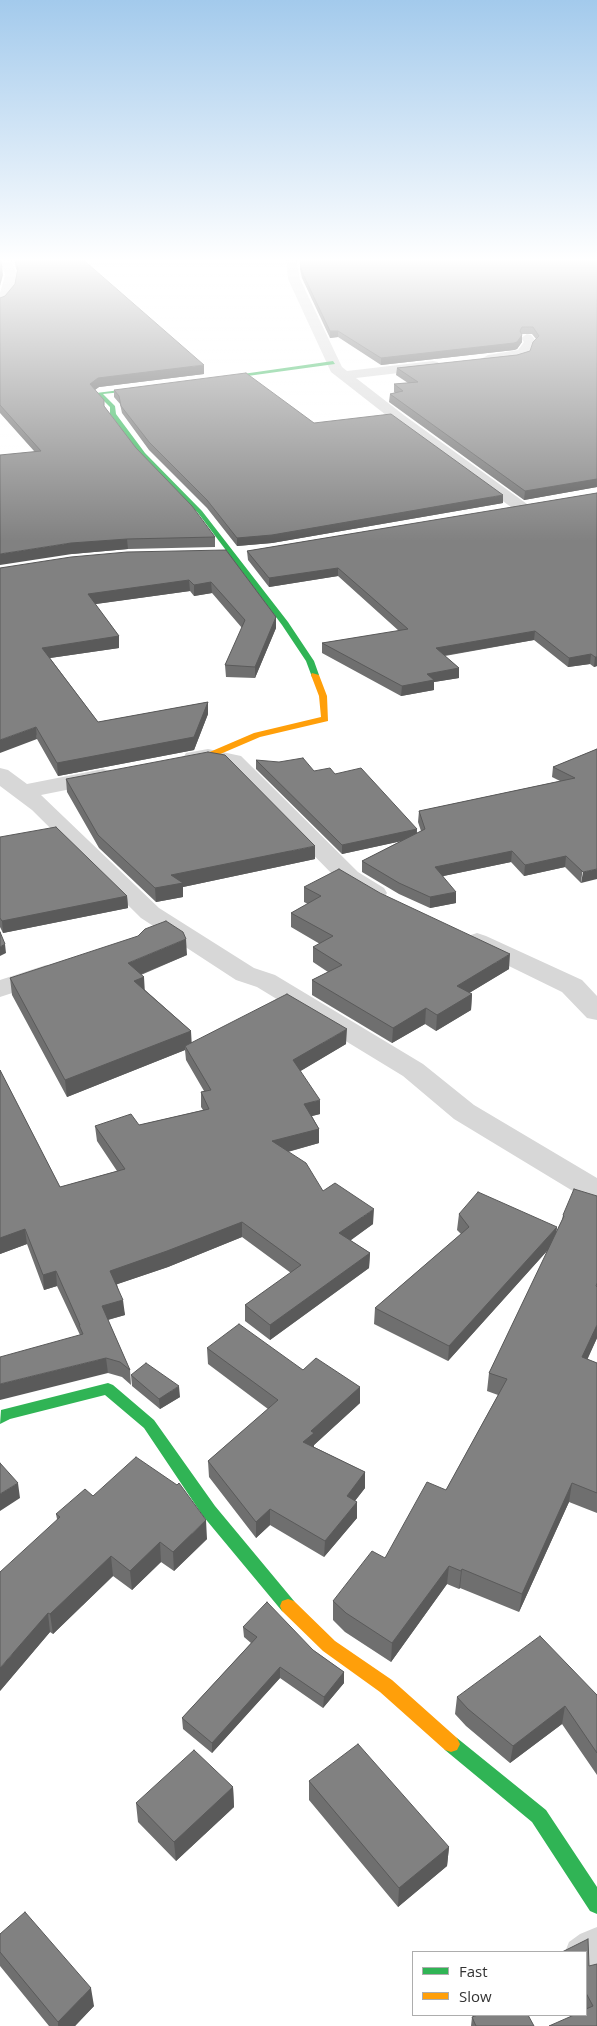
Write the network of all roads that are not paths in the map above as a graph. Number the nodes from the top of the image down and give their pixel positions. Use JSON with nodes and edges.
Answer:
{"nodes":[{"id":1,"x":328,"y":352,"type":"edge"},
{"id":2,"x":524,"y":352,"type":"edge"},
{"id":3,"x":471,"y":360,"type":"edge"},
{"id":4,"x":333,"y":363,"type":"junction"},
{"id":5,"x":442,"y":364,"type":"edge"},
{"id":6,"x":345,"y":375,"type":"junction"},
{"id":7,"x":200,"y":380,"type":"edge"},
{"id":8,"x":162,"y":385,"type":"edge"},
{"id":9,"x":525,"y":506,"type":"joint"},
{"id":10,"x":501,"y":510,"type":"edge"},
{"id":11,"x":247,"y":552,"type":"edge"},
{"id":12,"x":216,"y":554,"type":"edge"},
{"id":13,"x":230,"y":554,"type":"junction"},
{"id":14,"x":208,"y":756,"type":"junction"},
{"id":15,"x":169,"y":762,"type":"edge"},
{"id":16,"x":120,"y":772,"type":"edge"},
{"id":17,"x":0,"y":775,"type":"edge"},
{"id":18,"x":23,"y":792,"type":"junction"},
{"id":19,"x":394,"y":903,"type":"edge"},
{"id":20,"x":158,"y":918,"type":"junction"},
{"id":21,"x":453,"y":930,"type":"edge"},
{"id":22,"x":136,"y":938,"type":"edge"},
{"id":23,"x":71,"y":964,"type":"edge"},
{"id":24,"x":0,"y":989,"type":"edge"},
{"id":25,"x":597,"y":1012,"type":"edge"},
{"id":26,"x":597,"y":1192,"type":"edge"},
{"id":27,"x":0,"y":1418,"type":"edge"},
{"id":28,"x":597,"y":1904,"type":"edge"}],
"edges":[{"from":1,"to":4,"type":"street"},
{"from":2,"to":3,"type":"street"},
{"from":4,"to":6,"type":"street"},
{"from":4,"to":7,"type":"street"},
{"from":5,"to":6,"type":"street"},
{"from":6,"to":9,"type":"street"},
{"from":8,"to":13,"type":"street"},
{"from":9,"to":10,"type":"street"},
{"from":11,"to":13,"type":"street"},
{"from":12,"to":13,"type":"street"},
{"from":13,"to":14,"type":"street"},
{"from":14,"to":15,"type":"street"},
{"from":14,"to":19,"type":"street"},
{"from":16,"to":18,"type":"street"},
{"from":17,"to":18,"type":"street"},
{"from":18,"to":20,"type":"street"},
{"from":20,"to":22,"type":"street"},
{"from":20,"to":26,"type":"street"},
{"from":21,"to":25,"type":"street"},
{"from":23,"to":24,"type":"street"},
{"from":27,"to":28,"type":"street"}]}
